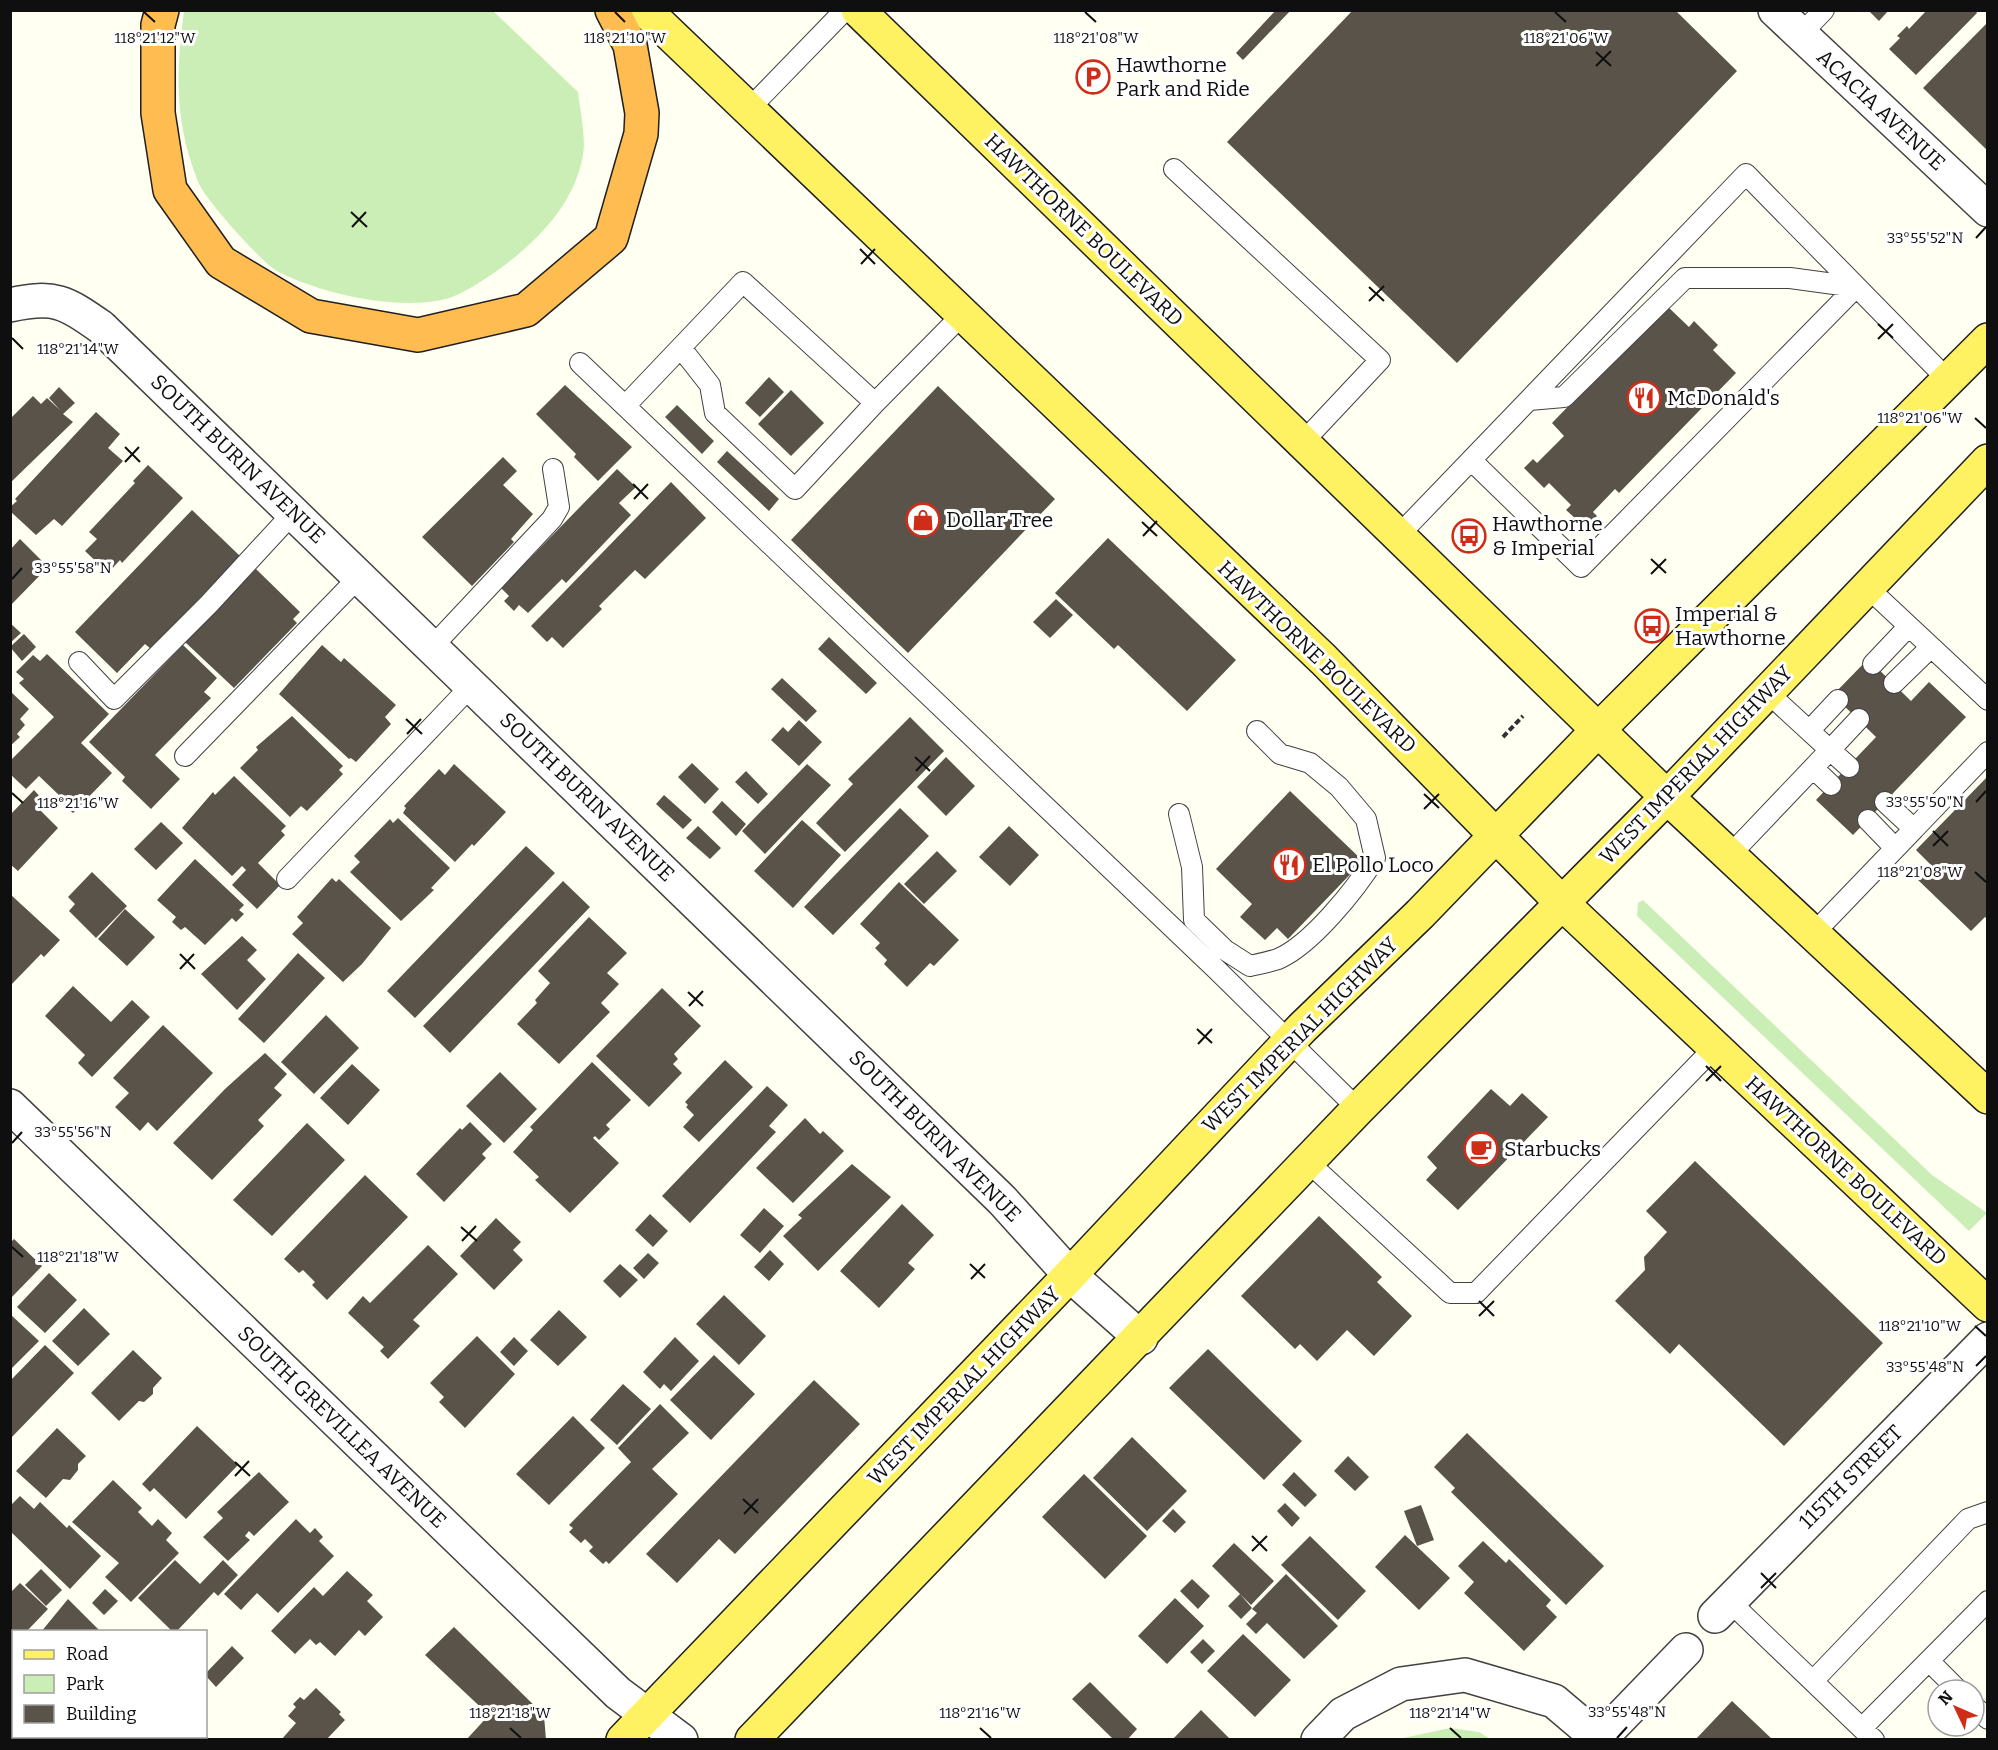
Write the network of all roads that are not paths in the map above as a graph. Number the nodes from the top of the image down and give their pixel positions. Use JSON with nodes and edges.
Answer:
{"nodes":[{"id":1,"x":162,"y":10,"type":"edge"},
{"id":2,"x":612,"y":10,"type":"edge"},
{"id":3,"x":645,"y":10,"type":"edge"},
{"id":4,"x":845,"y":10,"type":"edge"},
{"id":5,"x":858,"y":10,"type":"edge"},
{"id":6,"x":1775,"y":10,"type":"edge"},
{"id":7,"x":1824,"y":10,"type":"edge"},
{"id":8,"x":1801,"y":34,"type":"junction"},
{"id":9,"x":748,"y":110,"type":"junction"},
{"id":10,"x":1174,"y":169,"type":"dead end"},
{"id":11,"x":1988,"y":210,"type":"edge"},
{"id":12,"x":1856,"y":287,"type":"junction"},
{"id":13,"x":10,"y":305,"type":"edge"},
{"id":14,"x":962,"y":315,"type":"junction"},
{"id":15,"x":1988,"y":340,"type":"edge"},
{"id":16,"x":681,"y":348,"type":"junction"},
{"id":17,"x":580,"y":363,"type":"dead end"},
{"id":18,"x":1948,"y":380,"type":"junction"},
{"id":19,"x":1529,"y":399,"type":"junction"},
{"id":20,"x":875,"y":403,"type":"junction"},
{"id":21,"x":625,"y":406,"type":"junction"},
{"id":22,"x":1303,"y":442,"type":"junction"},
{"id":23,"x":1472,"y":460,"type":"junction"},
{"id":24,"x":1988,"y":460,"type":"edge"},
{"id":25,"x":553,"y":469,"type":"dead end"},
{"id":26,"x":293,"y":513,"type":"junction"},
{"id":27,"x":1398,"y":536,"type":"junction"},
{"id":28,"x":360,"y":576,"type":"junction"},
{"id":29,"x":1867,"y":587,"type":"junction"},
{"id":30,"x":1908,"y":627,"type":"junction"},
{"id":31,"x":432,"y":647,"type":"junction"},
{"id":32,"x":1931,"y":647,"type":"junction"},
{"id":33,"x":79,"y":662,"type":"dead end"},
{"id":34,"x":1873,"y":664,"type":"dead end"},
{"id":35,"x":1894,"y":683,"type":"dead end"},
{"id":36,"x":472,"y":685,"type":"junction"},
{"id":37,"x":1767,"y":692,"type":"junction"},
{"id":38,"x":1838,"y":700,"type":"dead end"},
{"id":39,"x":1988,"y":700,"type":"edge"},
{"id":40,"x":1859,"y":719,"type":"dead end"},
{"id":41,"x":1598,"y":730,"type":"junction"},
{"id":42,"x":1810,"y":730,"type":"junction"},
{"id":43,"x":1257,"y":731,"type":"dead end"},
{"id":44,"x":1830,"y":750,"type":"junction"},
{"id":45,"x":1988,"y":752,"type":"edge"},
{"id":46,"x":185,"y":756,"type":"dead end"},
{"id":47,"x":1849,"y":767,"type":"dead end"},
{"id":48,"x":1813,"y":768,"type":"junction"},
{"id":49,"x":1831,"y":785,"type":"dead end"},
{"id":50,"x":1667,"y":797,"type":"junction"},
{"id":51,"x":1885,"y":802,"type":"dead end"},
{"id":52,"x":1179,"y":814,"type":"dead end"},
{"id":53,"x":1868,"y":820,"type":"dead end"},
{"id":54,"x":1914,"y":829,"type":"junction"},
{"id":55,"x":1495,"y":834,"type":"junction"},
{"id":56,"x":1895,"y":848,"type":"junction"},
{"id":57,"x":1730,"y":855,"type":"junction"},
{"id":58,"x":287,"y":879,"type":"dead end"},
{"id":59,"x":1562,"y":903,"type":"junction"},
{"id":60,"x":1813,"y":934,"type":"junction"},
{"id":61,"x":1289,"y":1041,"type":"junction"},
{"id":62,"x":1715,"y":1047,"type":"junction"},
{"id":63,"x":1988,"y":1097,"type":"edge"},
{"id":64,"x":10,"y":1106,"type":"edge"},
{"id":65,"x":1358,"y":1109,"type":"junction"},
{"id":66,"x":1308,"y":1162,"type":"junction"},
{"id":67,"x":1071,"y":1275,"type":"junction"},
{"id":68,"x":1988,"y":1305,"type":"edge"},
{"id":69,"x":1141,"y":1338,"type":"junction"},
{"id":70,"x":1988,"y":1340,"type":"edge"},
{"id":71,"x":1988,"y":1512,"type":"edge"},
{"id":72,"x":1988,"y":1601,"type":"edge"},
{"id":73,"x":1722,"y":1608,"type":"joint"},
{"id":74,"x":1686,"y":1650,"type":"dead end"},
{"id":75,"x":1929,"y":1661,"type":"junction"},
{"id":76,"x":1946,"y":1678,"type":"edge"},
{"id":77,"x":1813,"y":1681,"type":"junction"},
{"id":78,"x":647,"y":1714,"type":"junction"},
{"id":79,"x":1868,"y":1734,"type":"edge"},
{"id":80,"x":1599,"y":1739,"type":"edge"},
{"id":81,"x":623,"y":1740,"type":"edge"},
{"id":82,"x":681,"y":1740,"type":"edge"},
{"id":83,"x":752,"y":1740,"type":"edge"},
{"id":84,"x":1318,"y":1740,"type":"edge"}],
"edges":[{"from":1,"to":2,"type":"highway"},
{"from":3,"to":9,"type":"main road","name":"HAWTHORNE BOULEVARD"},
{"from":4,"to":9,"type":"lane"},
{"from":5,"to":22,"type":"main road","name":"HAWTHORNE BOULEVARD"},
{"from":6,"to":8,"type":"street","name":"ACACIA AVENUE"},
{"from":7,"to":8,"type":"lane"},
{"from":8,"to":11,"type":"street","name":"ACACIA AVENUE"},
{"from":9,"to":14,"type":"main road","name":"HAWTHORNE BOULEVARD"},
{"from":10,"to":22,"type":"lane"},
{"from":12,"to":18,"type":"lane"},
{"from":12,"to":19,"type":"lane"},
{"from":12,"to":19,"type":"lane"},
{"from":12,"to":23,"type":"lane"},
{"from":13,"to":26,"type":"street","name":"SOUTH BURIN AVENUE"},
{"from":14,"to":20,"type":"lane"},
{"from":14,"to":55,"type":"main road","name":"HAWTHORNE BOULEVARD"},
{"from":15,"to":18,"type":"main road","name":"WEST IMPERIAL HIGHWAY"},
{"from":16,"to":20,"type":"lane"},
{"from":16,"to":20,"type":"lane"},
{"from":16,"to":21,"type":"lane"},
{"from":17,"to":21,"type":"lane"},
{"from":18,"to":41,"type":"main road","name":"WEST IMPERIAL HIGHWAY"},
{"from":19,"to":23,"type":"lane"},
{"from":21,"to":61,"type":"lane"},
{"from":22,"to":27,"type":"main road","name":"HAWTHORNE BOULEVARD"},
{"from":23,"to":27,"type":"lane"},
{"from":24,"to":29,"type":"main road","name":"WEST IMPERIAL HIGHWAY"},
{"from":25,"to":31,"type":"lane"},
{"from":26,"to":28,"type":"street","name":"SOUTH BURIN AVENUE"},
{"from":26,"to":33,"type":"lane"},
{"from":27,"to":41,"type":"main road","name":"HAWTHORNE BOULEVARD"},
{"from":28,"to":31,"type":"street","name":"SOUTH BURIN AVENUE"},
{"from":28,"to":46,"type":"lane"},
{"from":29,"to":30,"type":"lane"},
{"from":29,"to":37,"type":"main road","name":"WEST IMPERIAL HIGHWAY"},
{"from":30,"to":32,"type":"lane"},
{"from":30,"to":34,"type":"lane"},
{"from":31,"to":36,"type":"street","name":"SOUTH BURIN AVENUE"},
{"from":32,"to":35,"type":"lane"},
{"from":32,"to":39,"type":"lane"},
{"from":36,"to":58,"type":"lane"},
{"from":36,"to":67,"type":"street","name":"SOUTH BURIN AVENUE"},
{"from":37,"to":42,"type":"lane"},
{"from":37,"to":50,"type":"main road","name":"WEST IMPERIAL HIGHWAY"},
{"from":38,"to":42,"type":"lane"},
{"from":40,"to":44,"type":"lane"},
{"from":41,"to":50,"type":"main road","name":"HAWTHORNE BOULEVARD"},
{"from":41,"to":55,"type":"main road","name":"WEST IMPERIAL HIGHWAY"},
{"from":42,"to":44,"type":"lane"},
{"from":43,"to":52,"type":"lane"},
{"from":44,"to":47,"type":"lane"},
{"from":44,"to":48,"type":"lane"},
{"from":45,"to":54,"type":"lane"},
{"from":48,"to":49,"type":"lane"},
{"from":48,"to":57,"type":"lane"},
{"from":50,"to":57,"type":"main road","name":"HAWTHORNE BOULEVARD"},
{"from":50,"to":59,"type":"main road","name":"WEST IMPERIAL HIGHWAY"},
{"from":51,"to":54,"type":"lane"},
{"from":53,"to":56,"type":"lane"},
{"from":54,"to":56,"type":"lane"},
{"from":55,"to":59,"type":"main road","name":"HAWTHORNE BOULEVARD"},
{"from":55,"to":61,"type":"main road","name":"WEST IMPERIAL HIGHWAY"},
{"from":56,"to":60,"type":"lane"},
{"from":57,"to":60,"type":"main road","name":"HAWTHORNE BOULEVARD"},
{"from":59,"to":62,"type":"main road","name":"HAWTHORNE BOULEVARD"},
{"from":59,"to":65,"type":"main road","name":"WEST IMPERIAL HIGHWAY"},
{"from":60,"to":63,"type":"main road","name":"HAWTHORNE BOULEVARD"},
{"from":61,"to":65,"type":"lane"},
{"from":61,"to":67,"type":"main road","name":"WEST IMPERIAL HIGHWAY"},
{"from":62,"to":66,"type":"lane"},
{"from":62,"to":68,"type":"main road","name":"HAWTHORNE BOULEVARD"},
{"from":64,"to":78,"type":"street","name":"SOUTH GREVILLEA AVENUE"},
{"from":65,"to":66,"type":"main road","name":"WEST IMPERIAL HIGHWAY"},
{"from":66,"to":69,"type":"main road","name":"WEST IMPERIAL HIGHWAY"},
{"from":67,"to":69,"type":"street","name":"SOUTH BURIN AVENUE"},
{"from":67,"to":78,"type":"main road","name":"WEST IMPERIAL HIGHWAY"},
{"from":69,"to":83,"type":"main road","name":"WEST IMPERIAL HIGHWAY"},
{"from":70,"to":73,"type":"street","name":"115TH STREET"},
{"from":71,"to":77,"type":"lane"},
{"from":72,"to":75,"type":"lane"},
{"from":73,"to":77,"type":"lane"},
{"from":74,"to":80,"type":"street"},
{"from":75,"to":76,"type":"lane"},
{"from":75,"to":79,"type":"lane"},
{"from":77,"to":79,"type":"lane"},
{"from":78,"to":81,"type":"main road","name":"WEST IMPERIAL HIGHWAY"},
{"from":78,"to":82,"type":"street","name":"SOUTH GREVILLEA AVENUE"},
{"from":80,"to":84,"type":"street"}]}
